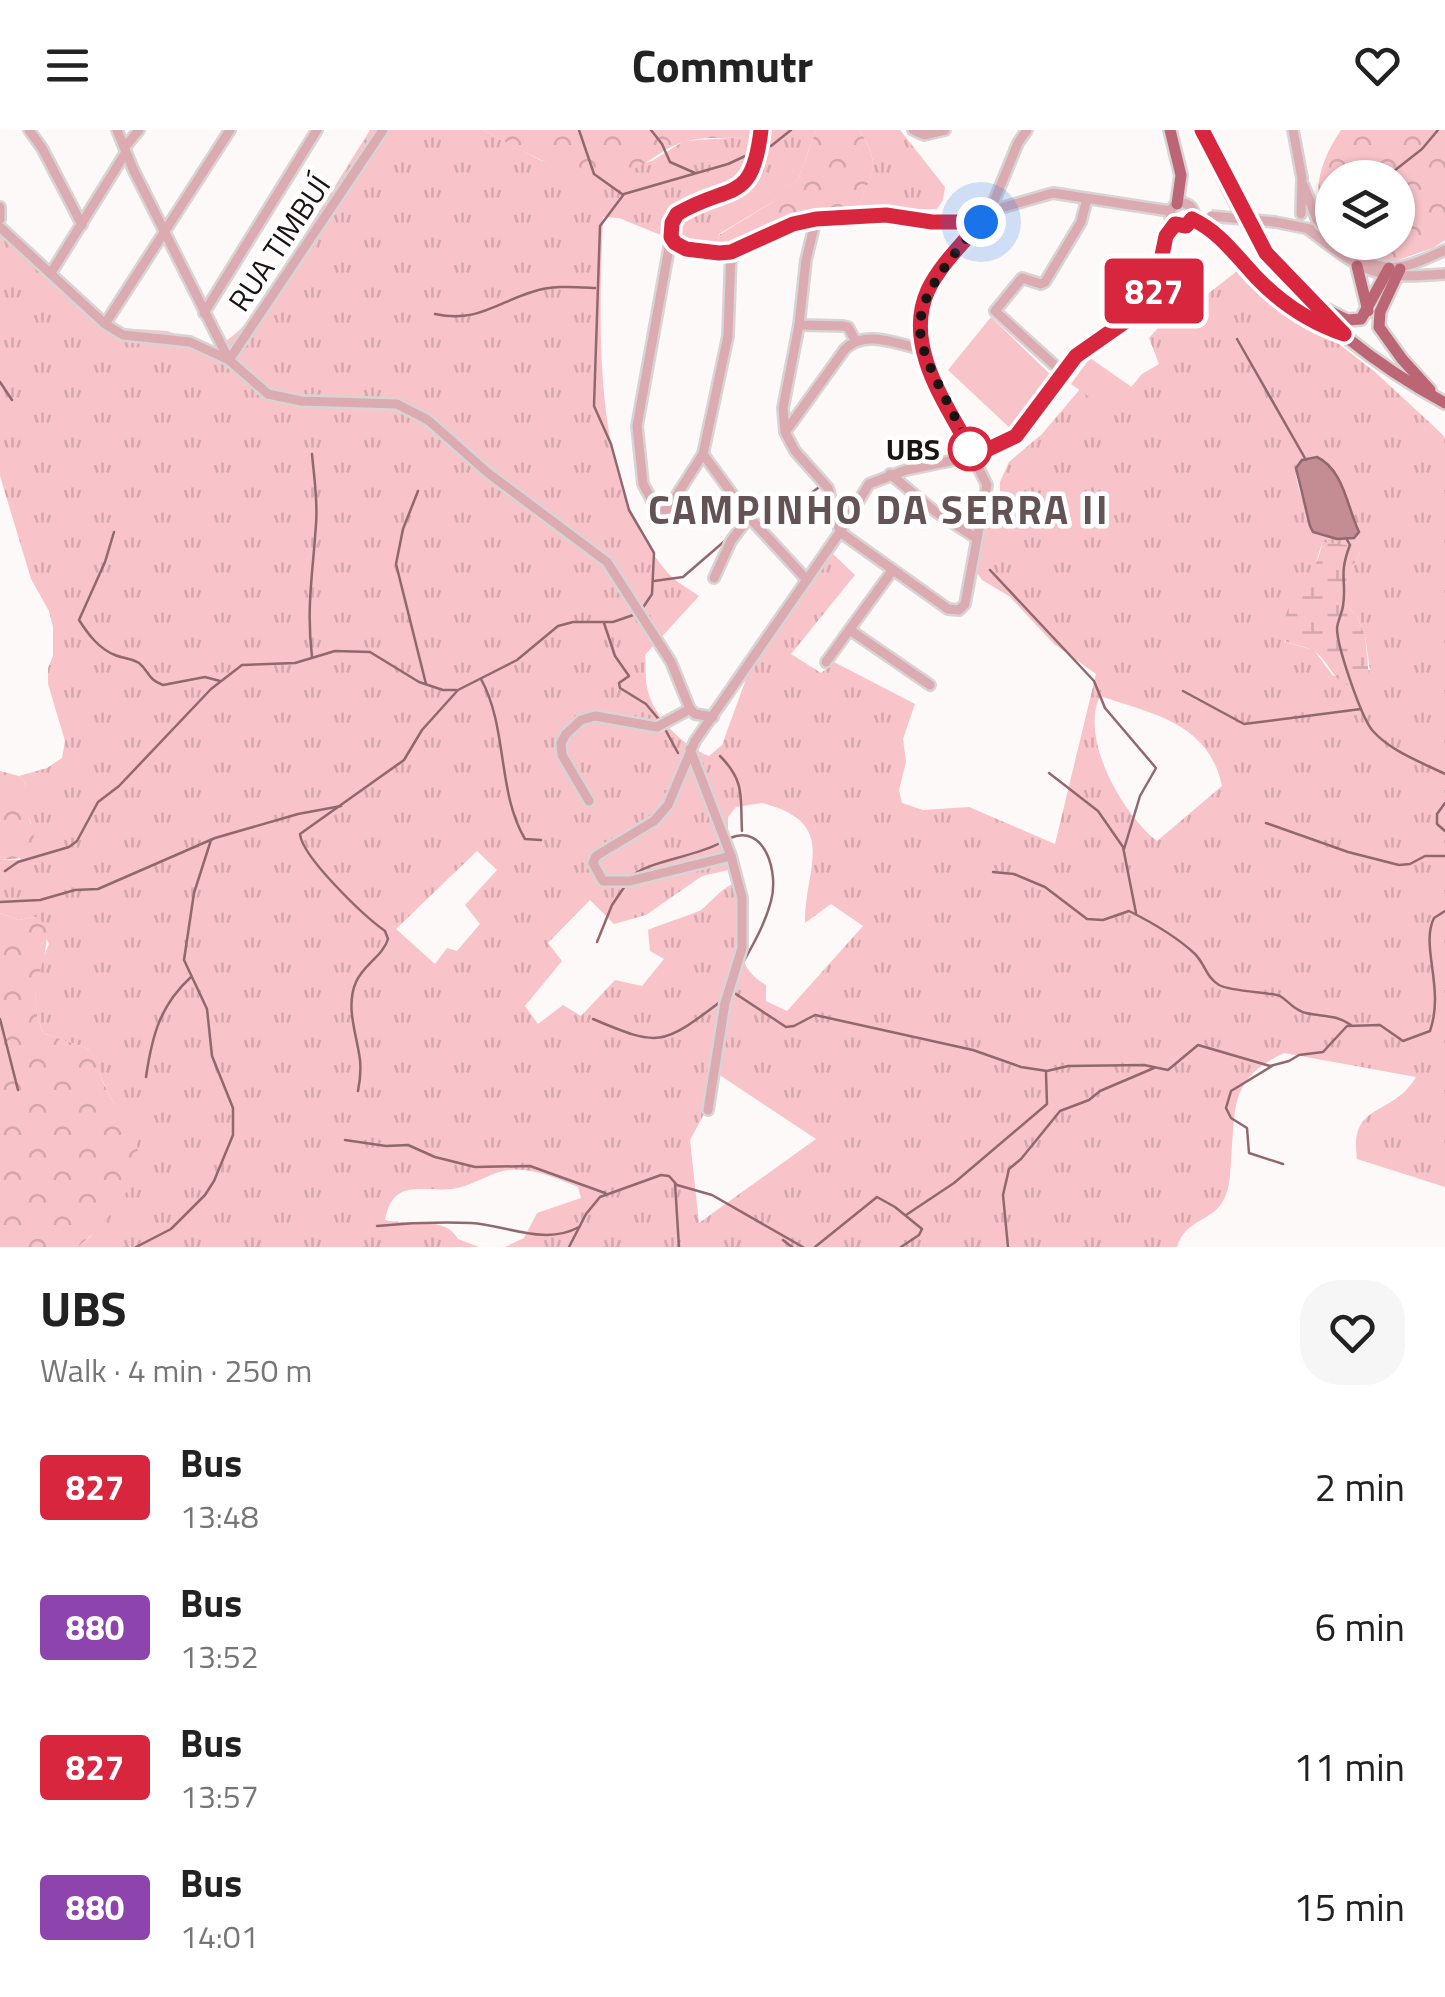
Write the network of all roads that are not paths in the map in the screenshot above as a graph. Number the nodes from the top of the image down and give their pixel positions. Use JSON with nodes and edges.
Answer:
{"nodes":[{"id":1,"x":29,"y":130,"type":"edge"},
{"id":2,"x":117,"y":130,"type":"edge"},
{"id":3,"x":139,"y":130,"type":"edge"},
{"id":4,"x":230,"y":130,"type":"edge"},
{"id":5,"x":317,"y":130,"type":"edge"},
{"id":6,"x":383,"y":130,"type":"edge"},
{"id":7,"x":761,"y":130,"type":"edge"},
{"id":8,"x":913,"y":130,"type":"edge"},
{"id":9,"x":945,"y":130,"type":"edge"},
{"id":10,"x":1027,"y":130,"type":"edge"},
{"id":11,"x":1170,"y":130,"type":"edge"},
{"id":12,"x":1202,"y":130,"type":"edge"},
{"id":13,"x":1293,"y":130,"type":"edge"},
{"id":14,"x":126,"y":149,"type":"junction"},
{"id":15,"x":1302,"y":178,"type":"junction"},
{"id":16,"x":1088,"y":199,"type":"junction"},
{"id":17,"x":0,"y":207,"type":"edge"},
{"id":18,"x":1174,"y":208,"type":"junction"},
{"id":19,"x":990,"y":211,"type":"junction"},
{"id":20,"x":1315,"y":213,"type":"edge"},
{"id":21,"x":1300,"y":215,"type":"junction"},
{"id":22,"x":1315,"y":216,"type":"edge"},
{"id":23,"x":1193,"y":217,"type":"junction"},
{"id":24,"x":0,"y":218,"type":"edge"},
{"id":25,"x":816,"y":219,"type":"junction"},
{"id":26,"x":1315,"y":220,"type":"edge"},
{"id":27,"x":981,"y":222,"type":"junction"},
{"id":28,"x":1278,"y":222,"type":"junction"},
{"id":29,"x":82,"y":224,"type":"junction"},
{"id":30,"x":1175,"y":224,"type":"junction"},
{"id":31,"x":0,"y":228,"type":"edge"},
{"id":32,"x":1307,"y":230,"type":"junction"},
{"id":33,"x":165,"y":231,"type":"junction"},
{"id":34,"x":671,"y":237,"type":"junction"},
{"id":35,"x":1445,"y":250,"type":"edge"},
{"id":36,"x":731,"y":252,"type":"junction"},
{"id":37,"x":1366,"y":260,"type":"edge"},
{"id":38,"x":1357,"y":266,"type":"junction"},
{"id":39,"x":51,"y":272,"type":"junction"},
{"id":40,"x":1393,"y":272,"type":"junction"},
{"id":41,"x":1445,"y":274,"type":"edge"},
{"id":42,"x":1310,"y":302,"type":"junction"},
{"id":43,"x":1368,"y":311,"type":"junction"},
{"id":44,"x":204,"y":314,"type":"junction"},
{"id":45,"x":105,"y":324,"type":"junction"},
{"id":46,"x":798,"y":324,"type":"junction"},
{"id":47,"x":1344,"y":334,"type":"junction"},
{"id":48,"x":856,"y":340,"type":"junction"},
{"id":49,"x":921,"y":348,"type":"junction"},
{"id":50,"x":229,"y":360,"type":"junction"},
{"id":51,"x":1062,"y":372,"type":"junction"},
{"id":52,"x":1443,"y":402,"type":"edge"},
{"id":53,"x":785,"y":432,"type":"junction"},
{"id":54,"x":972,"y":452,"type":"junction"},
{"id":55,"x":703,"y":454,"type":"junction"},
{"id":56,"x":890,"y":474,"type":"junction"},
{"id":57,"x":750,"y":517,"type":"junction"},
{"id":58,"x":840,"y":532,"type":"junction"},
{"id":59,"x":976,"y":538,"type":"junction"},
{"id":60,"x":892,"y":571,"type":"junction"},
{"id":61,"x":714,"y":578,"type":"dead end"},
{"id":62,"x":807,"y":580,"type":"junction"},
{"id":63,"x":850,"y":630,"type":"junction"},
{"id":64,"x":826,"y":662,"type":"dead end"},
{"id":65,"x":930,"y":685,"type":"dead end"},
{"id":66,"x":690,"y":709,"type":"junction"},
{"id":67,"x":713,"y":716,"type":"junction"},
{"id":68,"x":690,"y":749,"type":"junction"},
{"id":69,"x":589,"y":801,"type":"dead end"},
{"id":70,"x":732,"y":856,"type":"junction"},
{"id":71,"x":708,"y":1110,"type":"dead end"}],
"edges":[{"from":1,"to":29,"type":"street"},
{"from":2,"to":14,"type":"street"},
{"from":3,"to":14,"type":"street"},
{"from":4,"to":33,"type":"street"},
{"from":5,"to":44,"type":"street"},
{"from":6,"to":50,"type":"street","name":"RUA TIMBUÍ"},
{"from":7,"to":34,"type":"street"},
{"from":8,"to":9,"type":"street"},
{"from":10,"to":19,"type":"street"},
{"from":11,"to":18,"type":"main road"},
{"from":12,"to":42,"type":"main road"},
{"from":13,"to":15,"type":"street"},
{"from":14,"to":29,"type":"street"},
{"from":14,"to":33,"type":"street"},
{"from":15,"to":20,"type":"street"},
{"from":15,"to":21,"type":"street"},
{"from":16,"to":18,"type":"street"},
{"from":16,"to":19,"type":"street"},
{"from":16,"to":51,"type":"street"},
{"from":17,"to":24,"type":"street"},
{"from":18,"to":23,"type":"street"},
{"from":18,"to":30,"type":"street"},
{"from":19,"to":27,"type":"street"},
{"from":21,"to":22,"type":"street"},
{"from":21,"to":28,"type":"street"},
{"from":21,"to":32,"type":"street"},
{"from":23,"to":28,"type":"street","bridge":true},
{"from":23,"to":30,"type":"street"},
{"from":23,"to":47,"type":"main road"},
{"from":25,"to":27,"type":"street"},
{"from":25,"to":36,"type":"street"},
{"from":25,"to":46,"type":"street"},
{"from":26,"to":32,"type":"street"},
{"from":27,"to":49,"type":"street"},
{"from":28,"to":32,"type":"street"},
{"from":29,"to":39,"type":"street"},
{"from":30,"to":51,"type":"street"},
{"from":31,"to":39,"type":"street"},
{"from":32,"to":38,"type":"street"},
{"from":33,"to":44,"type":"street"},
{"from":33,"to":45,"type":"street"},
{"from":34,"to":36,"type":"street"},
{"from":34,"to":55,"type":"street"},
{"from":35,"to":40,"type":"street"},
{"from":36,"to":55,"type":"street"},
{"from":37,"to":40,"type":"street"},
{"from":38,"to":40,"type":"street"},
{"from":38,"to":43,"type":"main road"},
{"from":39,"to":45,"type":"street"},
{"from":40,"to":41,"type":"street"},
{"from":40,"to":43,"type":"main road"},
{"from":40,"to":52,"type":"main road"},
{"from":42,"to":43,"type":"main road"},
{"from":42,"to":47,"type":"main road"},
{"from":44,"to":50,"type":"street"},
{"from":45,"to":50,"type":"street"},
{"from":46,"to":48,"type":"street"},
{"from":46,"to":53,"type":"street"},
{"from":47,"to":52,"type":"main road"},
{"from":48,"to":49,"type":"street"},
{"from":48,"to":53,"type":"street"},
{"from":49,"to":54,"type":"street"},
{"from":50,"to":66,"type":"street"},
{"from":51,"to":54,"type":"street"},
{"from":53,"to":58,"type":"street"},
{"from":54,"to":56,"type":"street"},
{"from":54,"to":59,"type":"street"},
{"from":55,"to":57,"type":"street"},
{"from":56,"to":58,"type":"street"},
{"from":56,"to":59,"type":"street"},
{"from":57,"to":61,"type":"street"},
{"from":57,"to":62,"type":"street"},
{"from":58,"to":60,"type":"street"},
{"from":58,"to":62,"type":"street"},
{"from":59,"to":60,"type":"street"},
{"from":60,"to":63,"type":"street"},
{"from":62,"to":67,"type":"street"},
{"from":63,"to":64,"type":"street"},
{"from":63,"to":65,"type":"street"},
{"from":66,"to":67,"type":"street"},
{"from":66,"to":69,"type":"street"},
{"from":67,"to":68,"type":"street"},
{"from":68,"to":70,"type":"street"},
{"from":68,"to":70,"type":"street"},
{"from":70,"to":71,"type":"street"}]}
